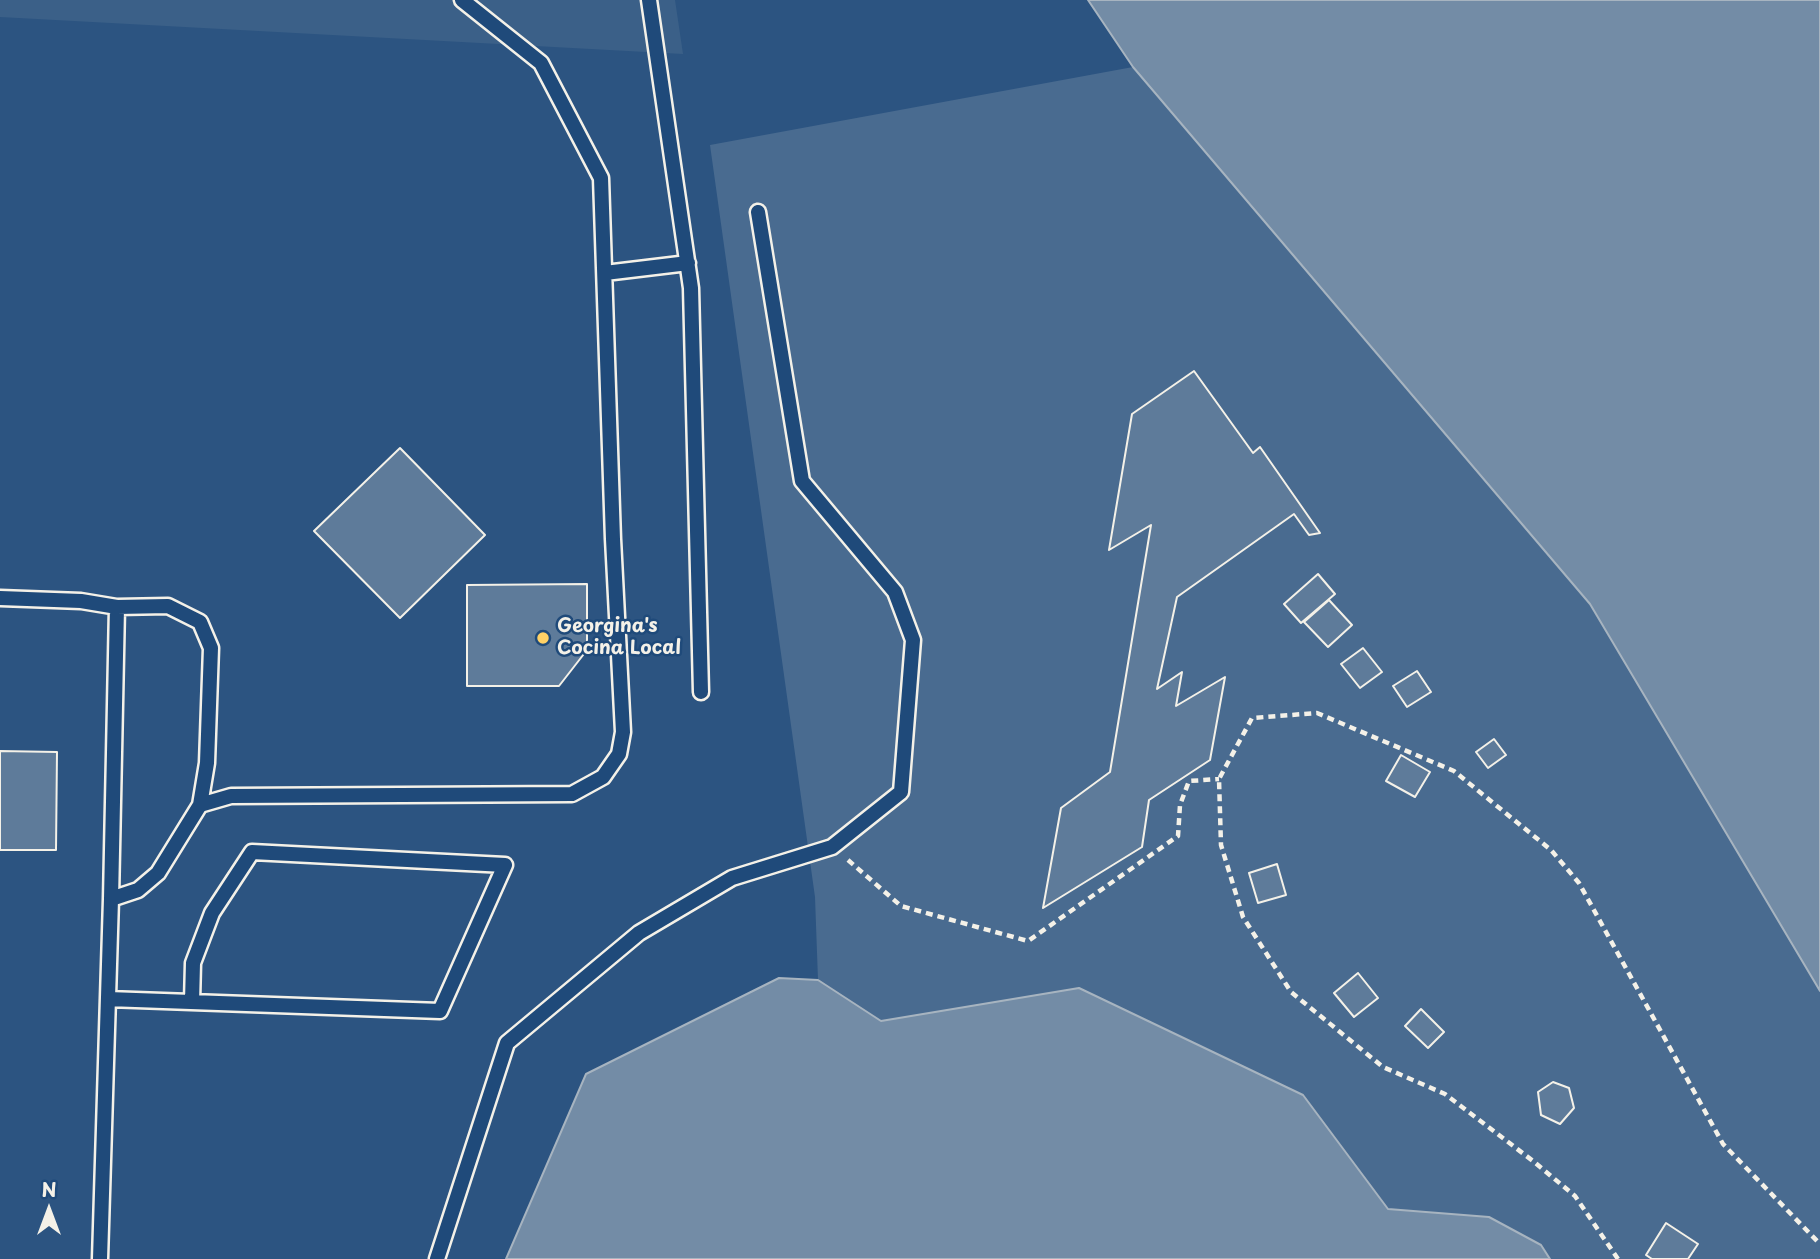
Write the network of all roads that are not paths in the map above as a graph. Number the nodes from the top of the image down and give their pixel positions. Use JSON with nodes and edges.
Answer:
{"nodes":[{"id":1,"x":462,"y":0,"type":"edge"},
{"id":2,"x":649,"y":0,"type":"edge"},
{"id":3,"x":758,"y":212,"type":"dead end"},
{"id":4,"x":688,"y":263,"type":"junction"},
{"id":5,"x":605,"y":273,"type":"junction"},
{"id":6,"x":0,"y":598,"type":"edge"},
{"id":7,"x":117,"y":607,"type":"junction"},
{"id":8,"x":701,"y":692,"type":"dead end"},
{"id":9,"x":200,"y":805,"type":"junction"},
{"id":10,"x":111,"y":899,"type":"junction"},
{"id":11,"x":108,"y":999,"type":"junction"},
{"id":12,"x":192,"y":1002,"type":"junction"},
{"id":13,"x":100,"y":1259,"type":"edge"},
{"id":14,"x":437,"y":1259,"type":"edge"}],
"edges":[{"from":1,"to":5,"type":"lane"},
{"from":2,"to":4,"type":"lane"},
{"from":3,"to":14,"type":"lane"},
{"from":4,"to":5,"type":"lane"},
{"from":4,"to":8,"type":"lane"},
{"from":5,"to":9,"type":"lane"},
{"from":6,"to":7,"type":"lane"},
{"from":7,"to":9,"type":"lane"},
{"from":7,"to":10,"type":"lane"},
{"from":9,"to":10,"type":"lane"},
{"from":10,"to":11,"type":"lane"},
{"from":11,"to":12,"type":"lane"},
{"from":11,"to":13,"type":"lane"},
{"from":12,"to":12,"type":"lane"}]}
